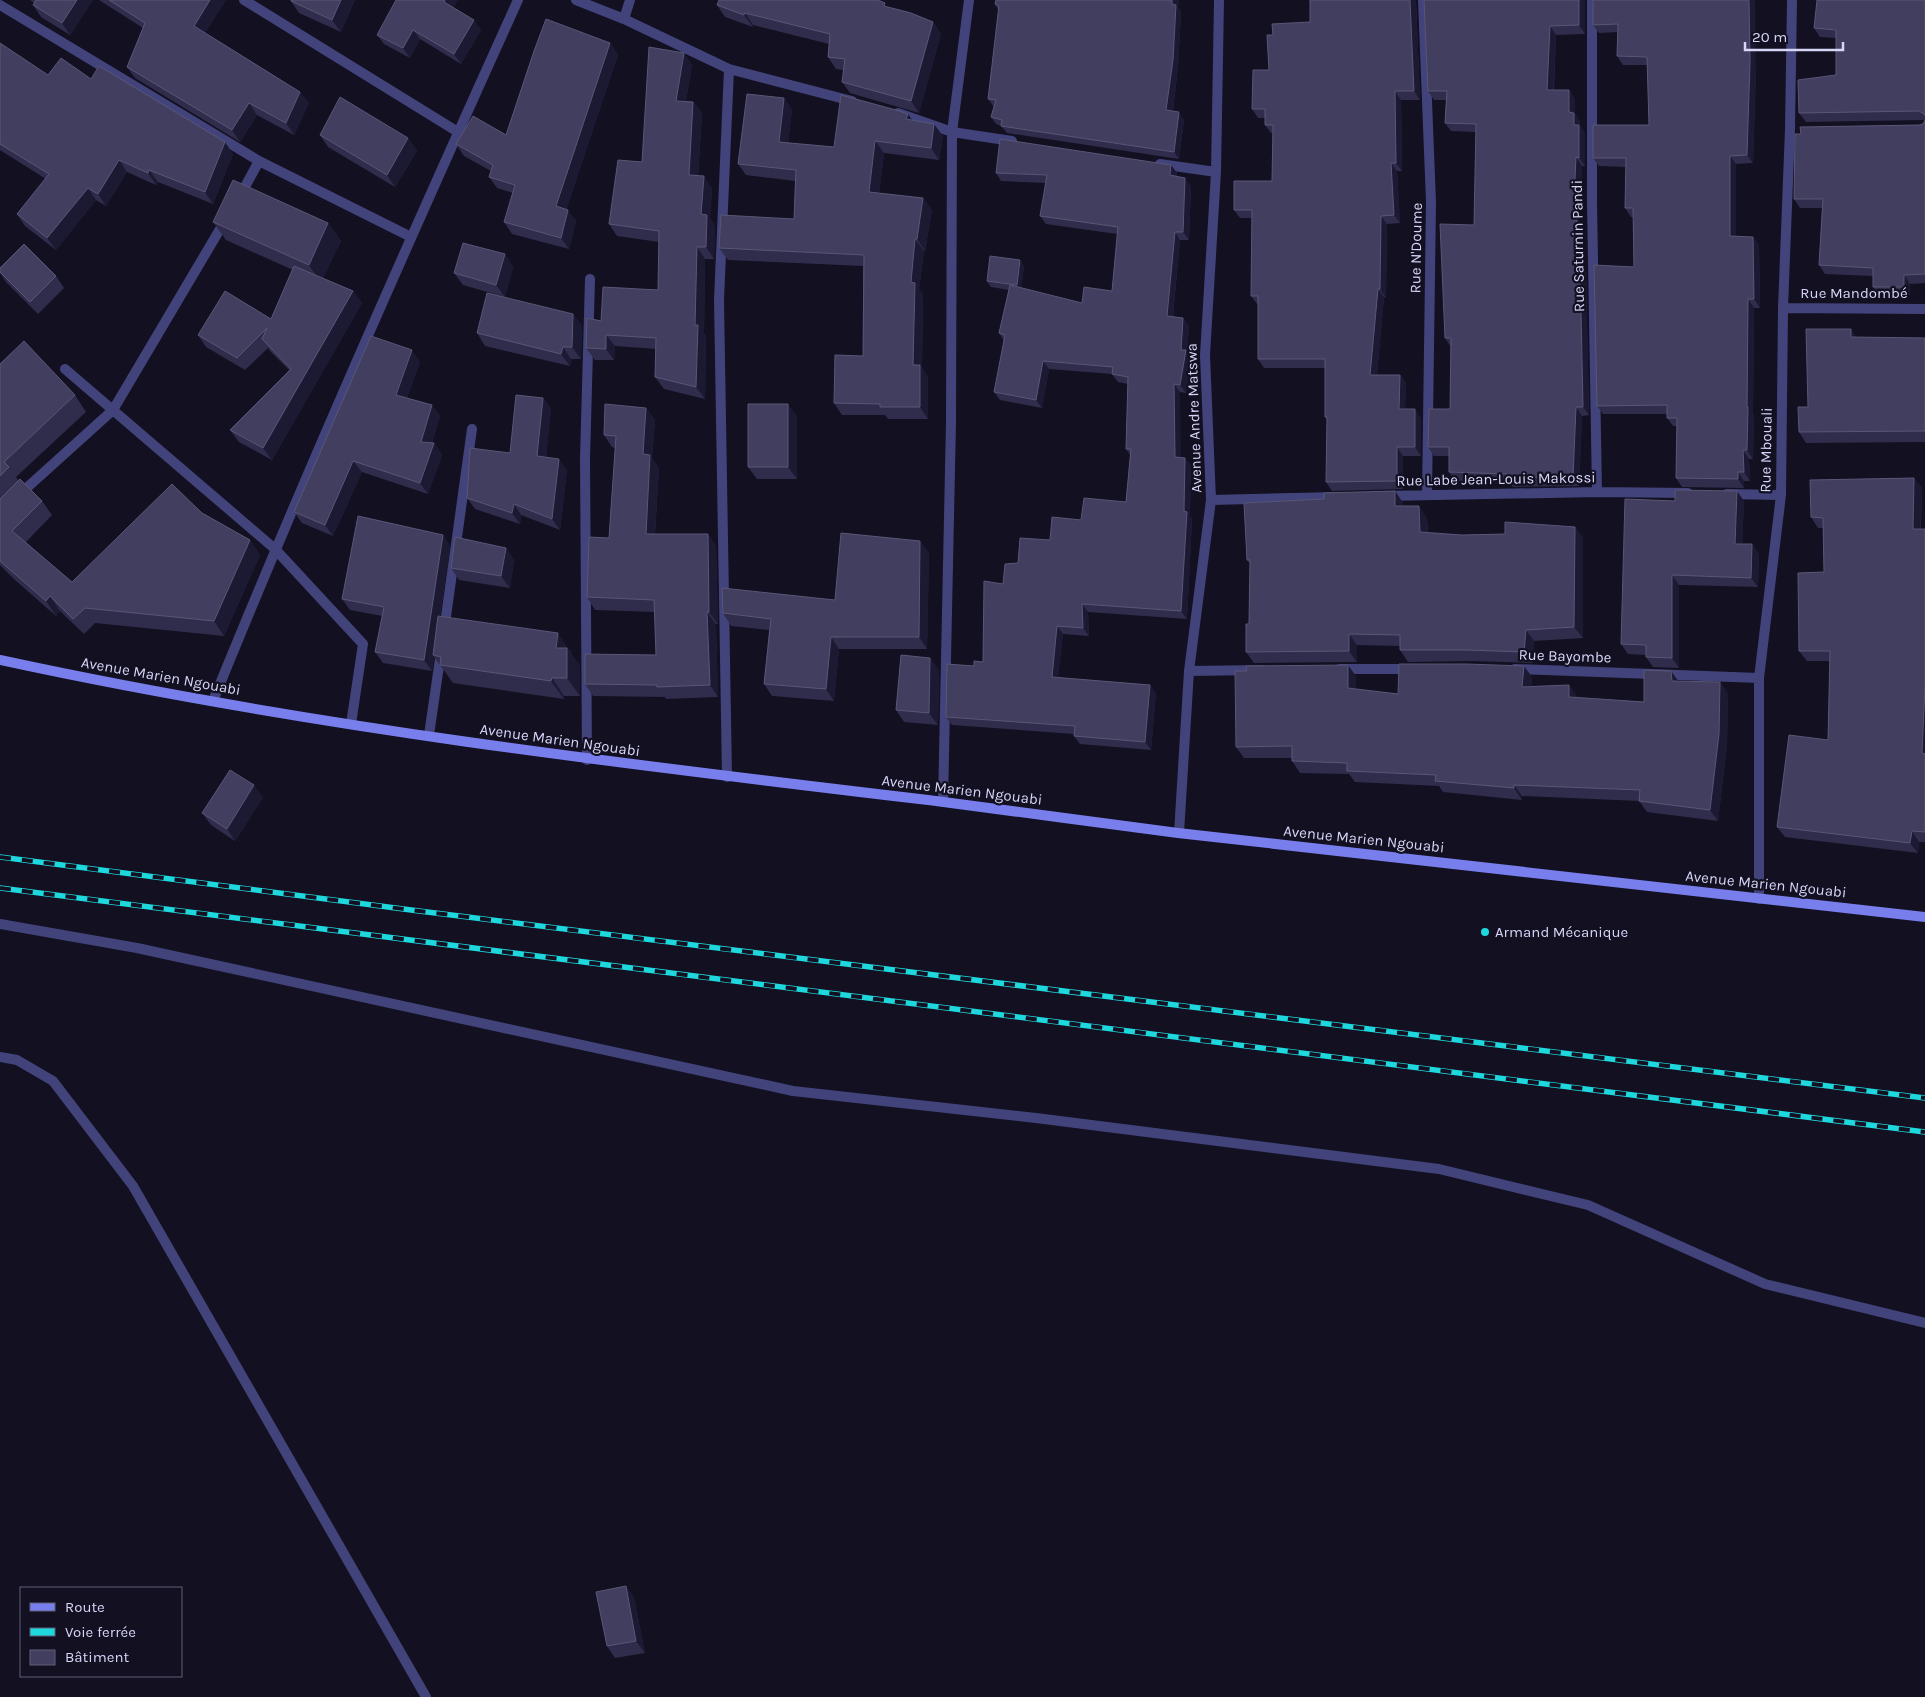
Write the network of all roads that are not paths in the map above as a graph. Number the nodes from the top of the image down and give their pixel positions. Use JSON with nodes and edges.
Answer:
{"nodes":[{"id":1,"x":244,"y":0,"type":"edge"},
{"id":2,"x":518,"y":0,"type":"edge"},
{"id":3,"x":576,"y":0,"type":"edge"},
{"id":4,"x":630,"y":0,"type":"edge"},
{"id":5,"x":969,"y":0,"type":"edge"},
{"id":6,"x":1219,"y":0,"type":"edge"},
{"id":7,"x":1423,"y":0,"type":"edge"},
{"id":8,"x":1592,"y":0,"type":"edge"},
{"id":9,"x":1792,"y":0,"type":"edge"},
{"id":10,"x":0,"y":6,"type":"edge"},
{"id":11,"x":624,"y":19,"type":"junction"},
{"id":12,"x":729,"y":69,"type":"junction"},
{"id":13,"x":859,"y":103,"type":"edge"},
{"id":14,"x":887,"y":110,"type":"edge"},
{"id":15,"x":458,"y":132,"type":"junction"},
{"id":16,"x":952,"y":132,"type":"junction"},
{"id":17,"x":1021,"y":142,"type":"edge"},
{"id":18,"x":259,"y":161,"type":"junction"},
{"id":19,"x":1147,"y":162,"type":"edge"},
{"id":20,"x":1216,"y":172,"type":"junction"},
{"id":21,"x":411,"y":237,"type":"junction"},
{"id":22,"x":590,"y":279,"type":"dead end"},
{"id":23,"x":1783,"y":308,"type":"junction"},
{"id":24,"x":1925,"y":309,"type":"edge"},
{"id":25,"x":65,"y":369,"type":"dead end"},
{"id":26,"x":113,"y":410,"type":"junction"},
{"id":27,"x":472,"y":429,"type":"dead end"},
{"id":28,"x":1597,"y":492,"type":"junction"},
{"id":29,"x":1694,"y":494,"type":"edge"},
{"id":30,"x":1713,"y":494,"type":"edge"},
{"id":31,"x":1781,"y":495,"type":"junction"},
{"id":32,"x":1378,"y":496,"type":"edge"},
{"id":33,"x":1427,"y":496,"type":"junction"},
{"id":34,"x":1348,"y":497,"type":"edge"},
{"id":35,"x":1211,"y":500,"type":"junction"},
{"id":36,"x":0,"y":512,"type":"edge"},
{"id":37,"x":274,"y":549,"type":"junction"},
{"id":38,"x":0,"y":660,"type":"edge"},
{"id":39,"x":1425,"y":668,"type":"edge"},
{"id":40,"x":1504,"y":669,"type":"edge"},
{"id":41,"x":1268,"y":670,"type":"edge"},
{"id":42,"x":1327,"y":670,"type":"edge"},
{"id":43,"x":1189,"y":671,"type":"junction"},
{"id":44,"x":1759,"y":678,"type":"junction"},
{"id":45,"x":213,"y":701,"type":"junction"},
{"id":46,"x":351,"y":724,"type":"junction"},
{"id":47,"x":429,"y":735,"type":"junction"},
{"id":48,"x":588,"y":760,"type":"junction"},
{"id":49,"x":726,"y":777,"type":"junction"},
{"id":50,"x":942,"y":802,"type":"junction"},
{"id":51,"x":1180,"y":833,"type":"junction"},
{"id":52,"x":1759,"y":899,"type":"junction"},
{"id":53,"x":1925,"y":917,"type":"edge"},
{"id":54,"x":0,"y":924,"type":"edge"},
{"id":55,"x":0,"y":1057,"type":"edge"},
{"id":56,"x":1925,"y":1323,"type":"edge"},
{"id":57,"x":426,"y":1697,"type":"edge"}],
"edges":[{"from":1,"to":15,"type":"street"},
{"from":2,"to":15,"type":"street"},
{"from":3,"to":11,"type":"street"},
{"from":4,"to":11,"type":"street"},
{"from":5,"to":16,"type":"street"},
{"from":6,"to":20,"type":"street","name":"Avenue Andre Matswa"},
{"from":7,"to":33,"type":"street","name":"Rue N'Doume"},
{"from":8,"to":28,"type":"street","name":"Rue Saturnin Pandi"},
{"from":9,"to":23,"type":"street","name":"Rue Mbouali"},
{"from":10,"to":18,"type":"street"},
{"from":11,"to":12,"type":"street"},
{"from":12,"to":13,"type":"street"},
{"from":12,"to":49,"type":"street"},
{"from":14,"to":16,"type":"street"},
{"from":15,"to":21,"type":"street"},
{"from":16,"to":17,"type":"street"},
{"from":16,"to":50,"type":"street"},
{"from":18,"to":21,"type":"street"},
{"from":18,"to":26,"type":"street"},
{"from":19,"to":20,"type":"street"},
{"from":20,"to":35,"type":"street","name":"Avenue Andre Matswa"},
{"from":21,"to":37,"type":"street"},
{"from":22,"to":48,"type":"street"},
{"from":23,"to":24,"type":"street","name":"Rue Mandombé"},
{"from":23,"to":31,"type":"street","name":"Rue Mbouali"},
{"from":25,"to":26,"type":"street"},
{"from":26,"to":36,"type":"street"},
{"from":26,"to":37,"type":"street"},
{"from":27,"to":47,"type":"street"},
{"from":28,"to":29,"type":"street","name":"Rue Labe Jean-Louis Makossi"},
{"from":28,"to":33,"type":"street","name":"Rue Labe Jean-Louis Makossi"},
{"from":30,"to":31,"type":"street"},
{"from":31,"to":44,"type":"street","name":"Rue Mbouali"},
{"from":32,"to":33,"type":"street","name":"Rue Labe Jean-Louis Makossi"},
{"from":34,"to":35,"type":"street"},
{"from":35,"to":43,"type":"street","name":"Avenue Andre Matswa"},
{"from":37,"to":45,"type":"street"},
{"from":37,"to":46,"type":"street"},
{"from":38,"to":45,"type":"street","name":"Avenue Marien Ngouabi"},
{"from":39,"to":42,"type":"street"},
{"from":40,"to":44,"type":"street","name":"Rue Bayombe"},
{"from":41,"to":43,"type":"street"},
{"from":43,"to":51,"type":"street","name":"Avenue Andre Matswa"},
{"from":44,"to":52,"type":"street","name":"Rue Mbouali"},
{"from":45,"to":46,"type":"street","name":"Avenue Marien Ngouabi"},
{"from":46,"to":47,"type":"street","name":"Avenue Marien Ngouabi"},
{"from":47,"to":48,"type":"street","name":"Avenue Marien Ngouabi"},
{"from":48,"to":49,"type":"street","name":"Avenue Marien Ngouabi"},
{"from":49,"to":50,"type":"street","name":"Avenue Marien Ngouabi"},
{"from":50,"to":51,"type":"street","name":"Avenue Marien Ngouabi"},
{"from":51,"to":52,"type":"street","name":"Avenue Marien Ngouabi"},
{"from":52,"to":53,"type":"street","name":"Avenue Marien Ngouabi"},
{"from":54,"to":56,"type":"street"},
{"from":55,"to":57,"type":"street"}]}
